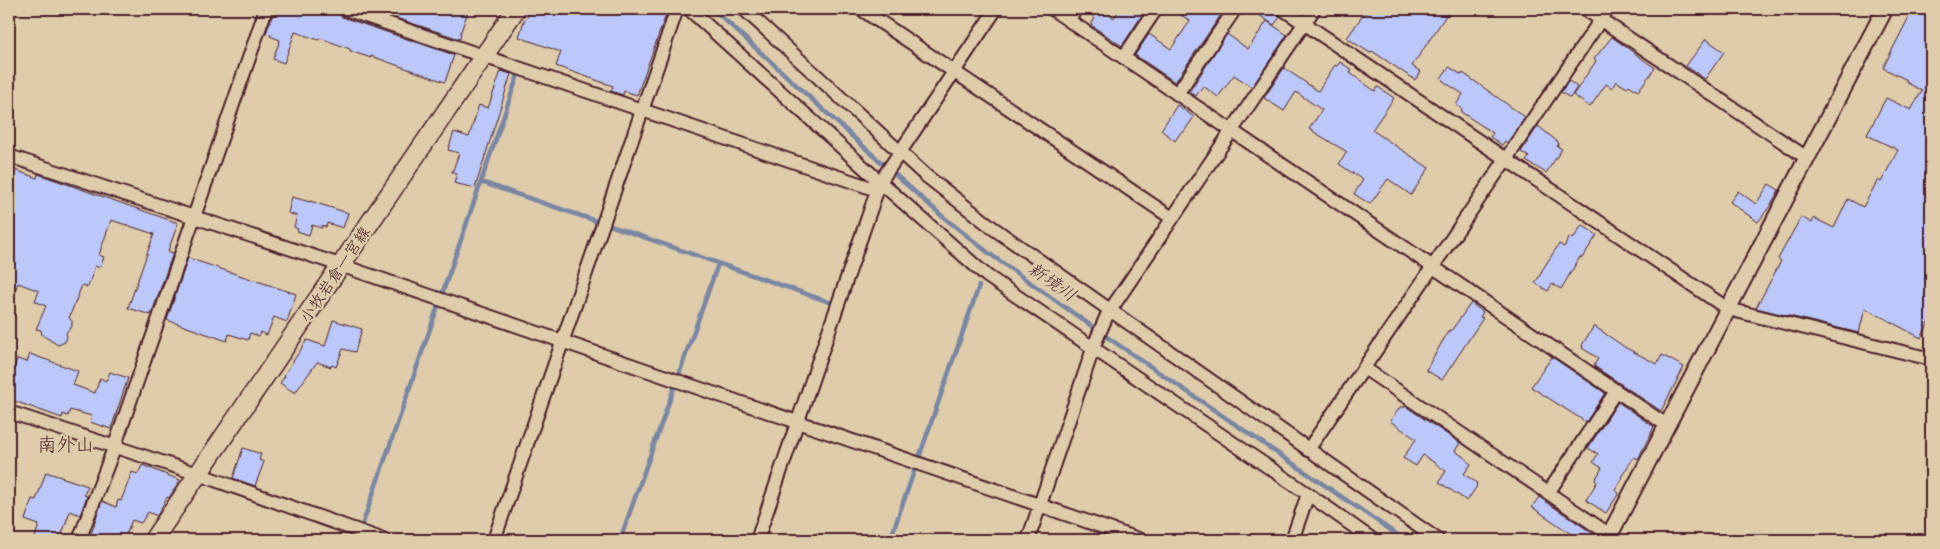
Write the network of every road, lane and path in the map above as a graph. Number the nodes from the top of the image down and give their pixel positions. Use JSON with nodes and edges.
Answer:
{"nodes":[{"id":1,"x":266,"y":9,"type":"edge"},
{"id":2,"x":345,"y":9,"type":"edge"},
{"id":3,"x":516,"y":9,"type":"edge"},
{"id":4,"x":677,"y":9,"type":"edge"},
{"id":5,"x":689,"y":9,"type":"edge"},
{"id":6,"x":744,"y":9,"type":"edge"},
{"id":7,"x":861,"y":9,"type":"edge"},
{"id":8,"x":996,"y":9,"type":"edge"},
{"id":9,"x":1052,"y":9,"type":"edge"},
{"id":10,"x":1076,"y":9,"type":"edge"},
{"id":11,"x":1156,"y":9,"type":"edge"},
{"id":12,"x":1235,"y":9,"type":"edge"},
{"id":13,"x":1283,"y":9,"type":"edge"},
{"id":14,"x":1314,"y":9,"type":"edge"},
{"id":15,"x":1585,"y":9,"type":"edge"},
{"id":16,"x":1885,"y":9,"type":"edge"},
{"id":17,"x":1604,"y":14,"type":"edge"},
{"id":18,"x":1068,"y":20,"type":"junction"},
{"id":19,"x":1304,"y":23,"type":"junction"},
{"id":20,"x":483,"y":57,"type":"junction"},
{"id":21,"x":1124,"y":57,"type":"junction"},
{"id":22,"x":954,"y":72,"type":"junction"},
{"id":23,"x":1177,"y":94,"type":"junction"},
{"id":24,"x":641,"y":110,"type":"junction"},
{"id":25,"x":1231,"y":130,"type":"junction"},
{"id":26,"x":899,"y":153,"type":"junction"},
{"id":27,"x":9,"y":156,"type":"edge"},
{"id":28,"x":1505,"y":158,"type":"junction"},
{"id":29,"x":1807,"y":158,"type":"junction"},
{"id":30,"x":880,"y":183,"type":"junction"},
{"id":31,"x":193,"y":217,"type":"junction"},
{"id":32,"x":1172,"y":218,"type":"junction"},
{"id":33,"x":340,"y":265,"type":"junction"},
{"id":34,"x":1432,"y":266,"type":"junction"},
{"id":35,"x":1728,"y":309,"type":"junction"},
{"id":36,"x":1108,"y":313,"type":"junction"},
{"id":37,"x":560,"y":342,"type":"junction"},
{"id":38,"x":1094,"y":346,"type":"junction"},
{"id":39,"x":1931,"y":359,"type":"edge"},
{"id":40,"x":1364,"y":368,"type":"junction"},
{"id":41,"x":1616,"y":391,"type":"junction"},
{"id":42,"x":9,"y":412,"type":"edge"},
{"id":43,"x":797,"y":423,"type":"junction"},
{"id":44,"x":1668,"y":426,"type":"junction"},
{"id":45,"x":114,"y":448,"type":"junction"},
{"id":46,"x":1308,"y":450,"type":"junction"},
{"id":47,"x":198,"y":474,"type":"junction"},
{"id":48,"x":1548,"y":493,"type":"junction"},
{"id":49,"x":1308,"y":494,"type":"junction"},
{"id":50,"x":1040,"y":505,"type":"junction"},
{"id":51,"x":1609,"y":538,"type":"edge"},
{"id":52,"x":78,"y":540,"type":"edge"},
{"id":53,"x":153,"y":540,"type":"edge"},
{"id":54,"x":384,"y":540,"type":"edge"},
{"id":55,"x":494,"y":540,"type":"edge"},
{"id":56,"x":758,"y":540,"type":"edge"},
{"id":57,"x":1028,"y":540,"type":"edge"},
{"id":58,"x":1141,"y":540,"type":"edge"},
{"id":59,"x":1292,"y":540,"type":"edge"},
{"id":60,"x":1373,"y":540,"type":"edge"},
{"id":61,"x":1438,"y":540,"type":"edge"}],
"edges":[{"from":1,"to":31,"type":"street"},
{"from":2,"to":20,"type":"street"},
{"from":3,"to":20,"type":"main road","name":"小牧岩倉一宮線"},
{"from":4,"to":24,"type":"street"},
{"from":5,"to":30,"type":"street"},
{"from":6,"to":26,"type":"street"},
{"from":7,"to":22,"type":"street"},
{"from":8,"to":22,"type":"street"},
{"from":9,"to":18,"type":"street"},
{"from":10,"to":18,"type":"street"},
{"from":11,"to":21,"type":"street"},
{"from":12,"to":23,"type":"street"},
{"from":13,"to":19,"type":"street"},
{"from":14,"to":19,"type":"street"},
{"from":15,"to":17,"type":"street"},
{"from":16,"to":29,"type":"street"},
{"from":17,"to":28,"type":"street"},
{"from":17,"to":29,"type":"street"},
{"from":18,"to":21,"type":"street"},
{"from":19,"to":25,"type":"street"},
{"from":19,"to":28,"type":"street"},
{"from":20,"to":24,"type":"street"},
{"from":20,"to":33,"type":"main road","name":"小牧岩倉一宮線"},
{"from":21,"to":23,"type":"street"},
{"from":22,"to":26,"type":"street"},
{"from":22,"to":32,"type":"street"},
{"from":23,"to":25,"type":"street"},
{"from":24,"to":30,"type":"street"},
{"from":24,"to":37,"type":"street"},
{"from":25,"to":32,"type":"street"},
{"from":25,"to":34,"type":"street"},
{"from":26,"to":30,"type":"street"},
{"from":26,"to":36,"type":"street"},
{"from":27,"to":31,"type":"street"},
{"from":28,"to":34,"type":"street"},
{"from":28,"to":35,"type":"street"},
{"from":29,"to":35,"type":"street"},
{"from":30,"to":38,"type":"street"},
{"from":30,"to":43,"type":"street"},
{"from":31,"to":33,"type":"street"},
{"from":31,"to":45,"type":"street"},
{"from":32,"to":36,"type":"street"},
{"from":33,"to":37,"type":"street"},
{"from":33,"to":47,"type":"main road","name":"小牧岩倉一宮線"},
{"from":34,"to":40,"type":"street"},
{"from":34,"to":41,"type":"street"},
{"from":35,"to":39,"type":"street"},
{"from":35,"to":44,"type":"street"},
{"from":36,"to":38,"type":"street"},
{"from":36,"to":46,"type":"street"},
{"from":37,"to":43,"type":"street"},
{"from":37,"to":55,"type":"street"},
{"from":38,"to":49,"type":"street"},
{"from":38,"to":50,"type":"street"},
{"from":40,"to":46,"type":"street"},
{"from":40,"to":48,"type":"street"},
{"from":41,"to":44,"type":"street"},
{"from":41,"to":48,"type":"street"},
{"from":42,"to":45,"type":"street"},
{"from":43,"to":50,"type":"street"},
{"from":43,"to":56,"type":"street"},
{"from":44,"to":51,"type":"street"},
{"from":45,"to":47,"type":"street"},
{"from":45,"to":52,"type":"street"},
{"from":46,"to":61,"type":"street"},
{"from":47,"to":53,"type":"main road","name":"小牧岩倉一宮線"},
{"from":47,"to":54,"type":"street"},
{"from":48,"to":51,"type":"street"},
{"from":49,"to":59,"type":"street"},
{"from":49,"to":60,"type":"street"},
{"from":50,"to":57,"type":"street"},
{"from":50,"to":58,"type":"street"}]}
